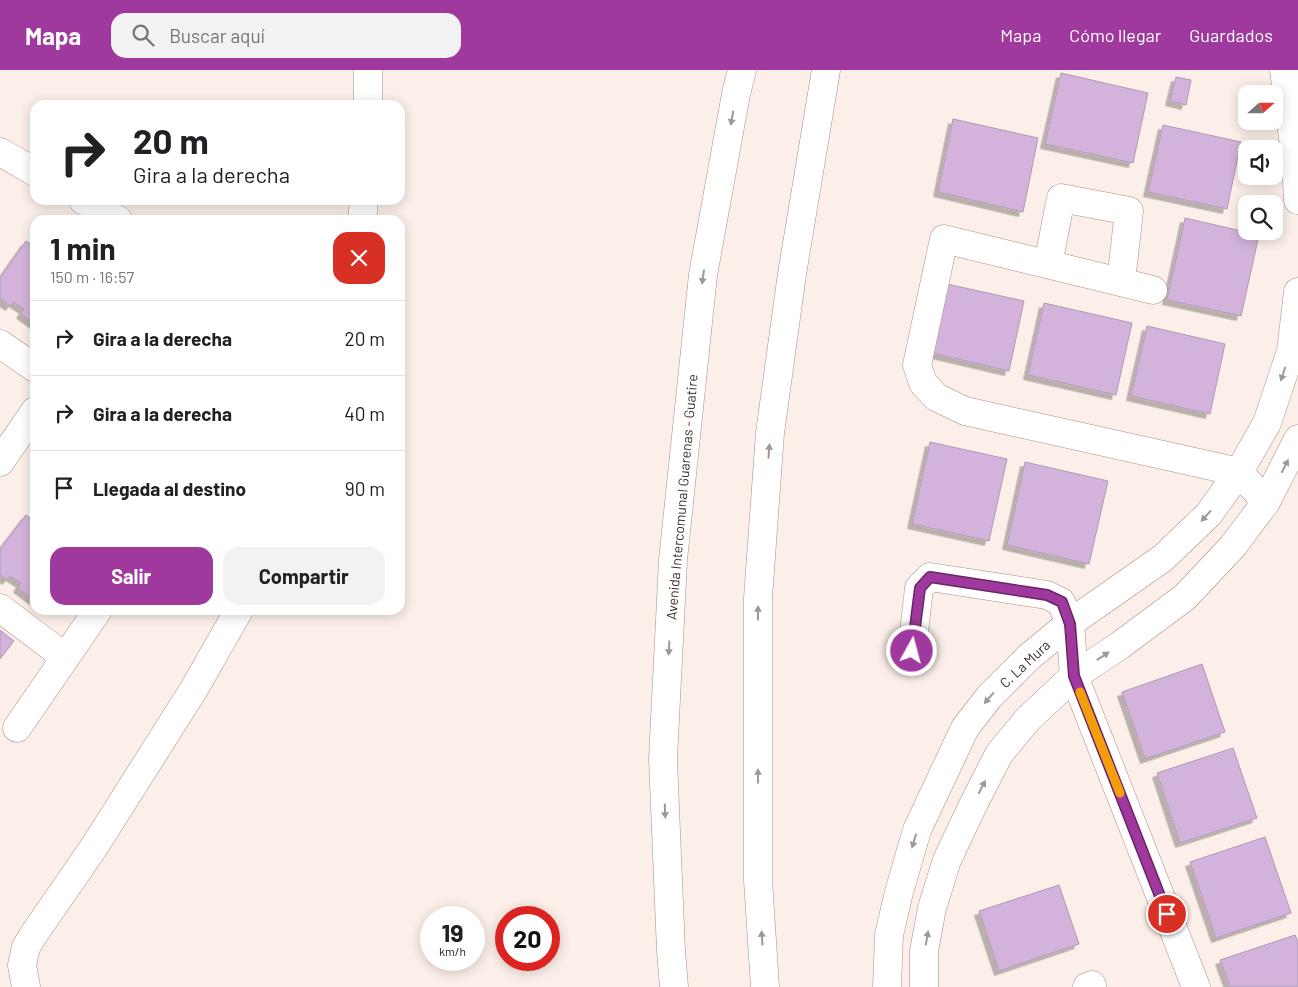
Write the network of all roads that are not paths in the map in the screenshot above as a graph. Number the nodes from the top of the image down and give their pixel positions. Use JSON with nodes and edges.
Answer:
{"nodes":[{"id":1,"x":368,"y":70,"type":"edge"},
{"id":2,"x":742,"y":70,"type":"edge"},
{"id":3,"x":826,"y":70,"type":"edge"},
{"id":4,"x":1284,"y":70,"type":"edge"},
{"id":5,"x":368,"y":100,"type":"edge"},
{"id":6,"x":0,"y":152,"type":"edge"},
{"id":7,"x":30,"y":169,"type":"edge"},
{"id":8,"x":1298,"y":200,"type":"edge"},
{"id":9,"x":92,"y":205,"type":"edge"},
{"id":10,"x":109,"y":215,"type":"edge"},
{"id":11,"x":1048,"y":264,"type":"junction"},
{"id":12,"x":1121,"y":282,"type":"junction"},
{"id":13,"x":1153,"y":290,"type":"dead end"},
{"id":14,"x":1298,"y":292,"type":"edge"},
{"id":15,"x":0,"y":344,"type":"edge"},
{"id":16,"x":30,"y":365,"type":"edge"},
{"id":17,"x":30,"y":418,"type":"edge"},
{"id":18,"x":1298,"y":439,"type":"edge"},
{"id":19,"x":0,"y":462,"type":"edge"},
{"id":20,"x":1239,"y":472,"type":"junction"},
{"id":21,"x":1266,"y":502,"type":"junction"},
{"id":22,"x":0,"y":608,"type":"edge"},
{"id":23,"x":94,"y":615,"type":"edge"},
{"id":24,"x":237,"y":615,"type":"edge"},
{"id":25,"x":1070,"y":624,"type":"junction"},
{"id":26,"x":912,"y":651,"type":"dead end"},
{"id":27,"x":65,"y":657,"type":"junction"},
{"id":28,"x":1074,"y":676,"type":"junction"},
{"id":29,"x":17,"y":728,"type":"dead end"},
{"id":30,"x":26,"y":987,"type":"edge"},
{"id":31,"x":674,"y":987,"type":"edge"},
{"id":32,"x":766,"y":987,"type":"edge"},
{"id":33,"x":887,"y":987,"type":"edge"},
{"id":34,"x":924,"y":987,"type":"edge"},
{"id":35,"x":1196,"y":987,"type":"edge"}],
"edges":[{"from":1,"to":5,"type":"main road"},
{"from":2,"to":31,"type":"main road","name":"Avenida Intercomunal Guarenas - Guatire","one_way":true},
{"from":32,"to":3,"type":"main road","one_way":true},
{"from":4,"to":8,"type":"main road"},
{"from":6,"to":7,"type":"main road"},
{"from":9,"to":10,"type":"main road"},
{"from":11,"to":12,"type":"main road"},
{"from":11,"to":12,"type":"main road"},
{"from":11,"to":20,"type":"main road"},
{"from":12,"to":13,"type":"main road"},
{"from":14,"to":20,"type":"main road","name":"C. La Mura","one_way":true},
{"from":15,"to":16,"type":"main road"},
{"from":17,"to":19,"type":"main road"},
{"from":21,"to":18,"type":"main road","one_way":true},
{"from":20,"to":21,"type":"main road"},
{"from":20,"to":25,"type":"main road","name":"C. La Mura","one_way":true},
{"from":28,"to":21,"type":"main road","one_way":true},
{"from":22,"to":27,"type":"main road"},
{"from":23,"to":27,"type":"main road"},
{"from":24,"to":30,"type":"main road"},
{"from":25,"to":26,"type":"main road"},
{"from":25,"to":28,"type":"main road"},
{"from":25,"to":33,"type":"main road","name":"C. La Mura","one_way":true},
{"from":27,"to":29,"type":"main road"},
{"from":34,"to":28,"type":"main road","one_way":true},
{"from":28,"to":35,"type":"main road"}]}
